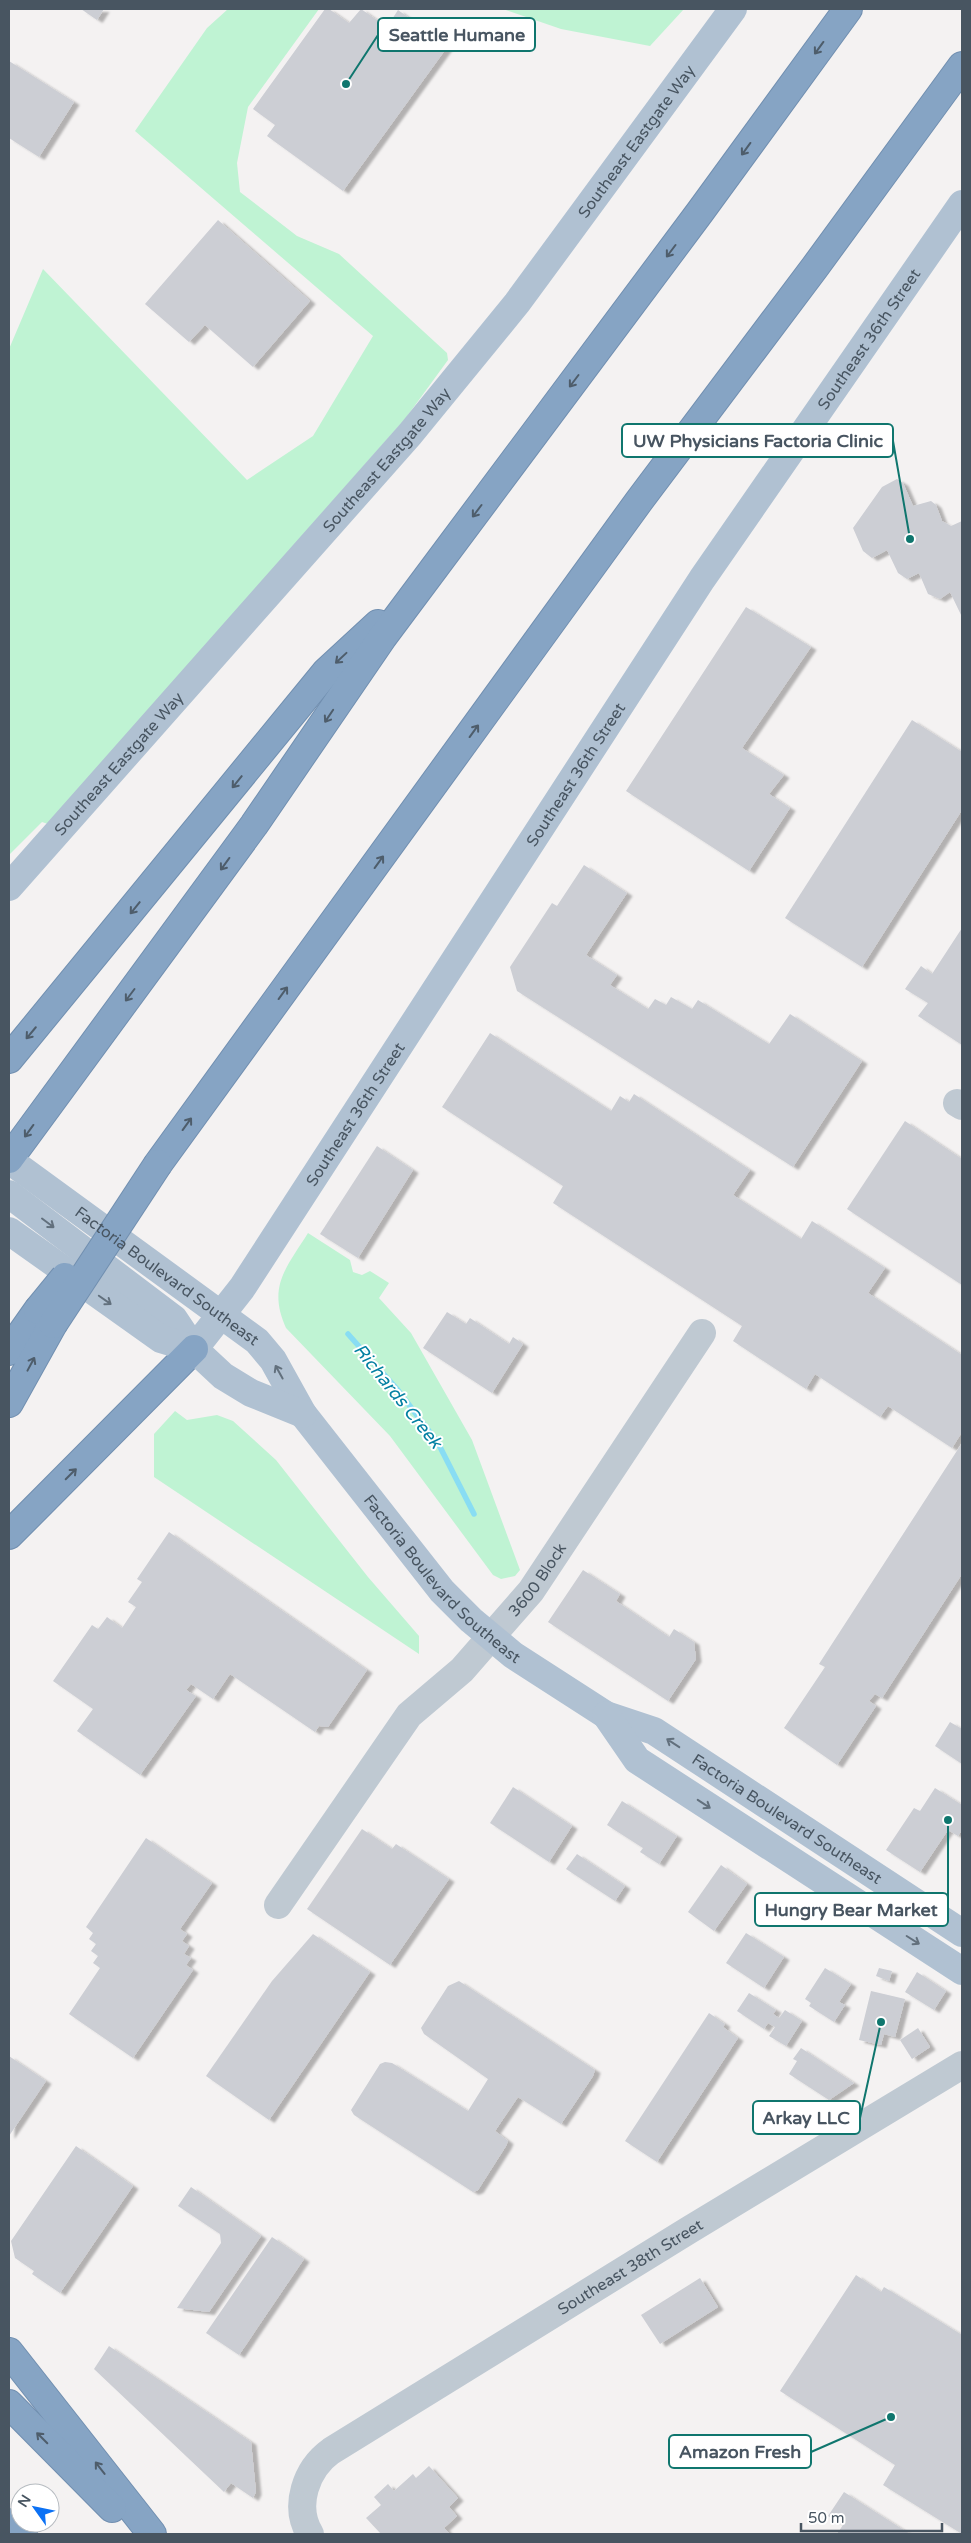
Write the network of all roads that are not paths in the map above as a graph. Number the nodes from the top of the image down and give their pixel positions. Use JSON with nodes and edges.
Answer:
{"nodes":[{"id":1,"x":734,"y":9,"type":"edge"},
{"id":2,"x":848,"y":9,"type":"edge"},
{"id":3,"x":962,"y":66,"type":"edge"},
{"id":4,"x":962,"y":204,"type":"edge"},
{"id":5,"x":428,"y":576,"type":"junction"},
{"id":6,"x":9,"y":887,"type":"edge"},
{"id":7,"x":9,"y":1059,"type":"edge"},
{"id":8,"x":9,"y":1160,"type":"edge"},
{"id":9,"x":9,"y":1194,"type":"edge"},
{"id":10,"x":9,"y":1231,"type":"edge"},
{"id":11,"x":221,"y":1315,"type":"junction"},
{"id":12,"x":45,"y":1317,"type":"junction"},
{"id":13,"x":702,"y":1333,"type":"dead end"},
{"id":14,"x":194,"y":1349,"type":"junction"},
{"id":15,"x":9,"y":1351,"type":"edge"},
{"id":16,"x":9,"y":1403,"type":"edge"},
{"id":17,"x":303,"y":1414,"type":"junction"},
{"id":18,"x":9,"y":1535,"type":"edge"},
{"id":19,"x":491,"y":1638,"type":"junction"},
{"id":20,"x":606,"y":1715,"type":"junction"},
{"id":21,"x":278,"y":1905,"type":"dead end"},
{"id":22,"x":962,"y":1934,"type":"edge"},
{"id":23,"x":962,"y":1971,"type":"edge"},
{"id":24,"x":962,"y":2065,"type":"edge"},
{"id":25,"x":9,"y":2352,"type":"edge"},
{"id":26,"x":9,"y":2404,"type":"edge"},
{"id":27,"x":9,"y":2523,"type":"edge"},
{"id":28,"x":23,"y":2534,"type":"edge"},
{"id":29,"x":138,"y":2534,"type":"edge"},
{"id":30,"x":152,"y":2534,"type":"edge"},
{"id":31,"x":310,"y":2534,"type":"edge"}],
"edges":[{"from":1,"to":6,"type":"main road","name":"Southeast Eastgate Way"},
{"from":2,"to":5,"type":"highway","one_way":true},
{"from":12,"to":3,"type":"highway","one_way":true,"bridge":true},
{"from":4,"to":11,"type":"main road","name":"Southeast 36th Street"},
{"from":5,"to":7,"type":"highway","one_way":true},
{"from":5,"to":8,"type":"highway","one_way":true},
{"from":8,"to":11,"type":"main road","name":"Factoria Boulevard Southeast"},
{"from":9,"to":14,"type":"main road","name":"Factoria Boulevard Southeast","one_way":true},
{"from":10,"to":14,"type":"main road","name":"Factoria Boulevard Southeast","one_way":true},
{"from":11,"to":14,"type":"main road","name":"Southeast 36th Street"},
{"from":17,"to":11,"type":"main road","name":"Factoria Boulevard Southeast","one_way":true},
{"from":12,"to":15,"type":"highway"},
{"from":16,"to":12,"type":"highway","one_way":true},
{"from":13,"to":19,"type":"street","name":"3600 Block"},
{"from":14,"to":17,"type":"main road","name":"Factoria Boulevard Southeast"},
{"from":18,"to":14,"type":"highway","one_way":true},
{"from":17,"to":19,"type":"main road","name":"Factoria Boulevard Southeast"},
{"from":19,"to":20,"type":"main road","name":"Factoria Boulevard Southeast"},
{"from":19,"to":21,"type":"street","name":"3600 Block"},
{"from":22,"to":20,"type":"main road","name":"Factoria Boulevard Southeast","one_way":true},
{"from":20,"to":23,"type":"main road","name":"Factoria Boulevard Southeast","one_way":true},
{"from":24,"to":31,"type":"street","name":"Southeast 38th Street"},
{"from":30,"to":25,"type":"highway","one_way":true},
{"from":29,"to":26,"type":"highway","one_way":true},
{"from":27,"to":28,"type":"highway"}]}
